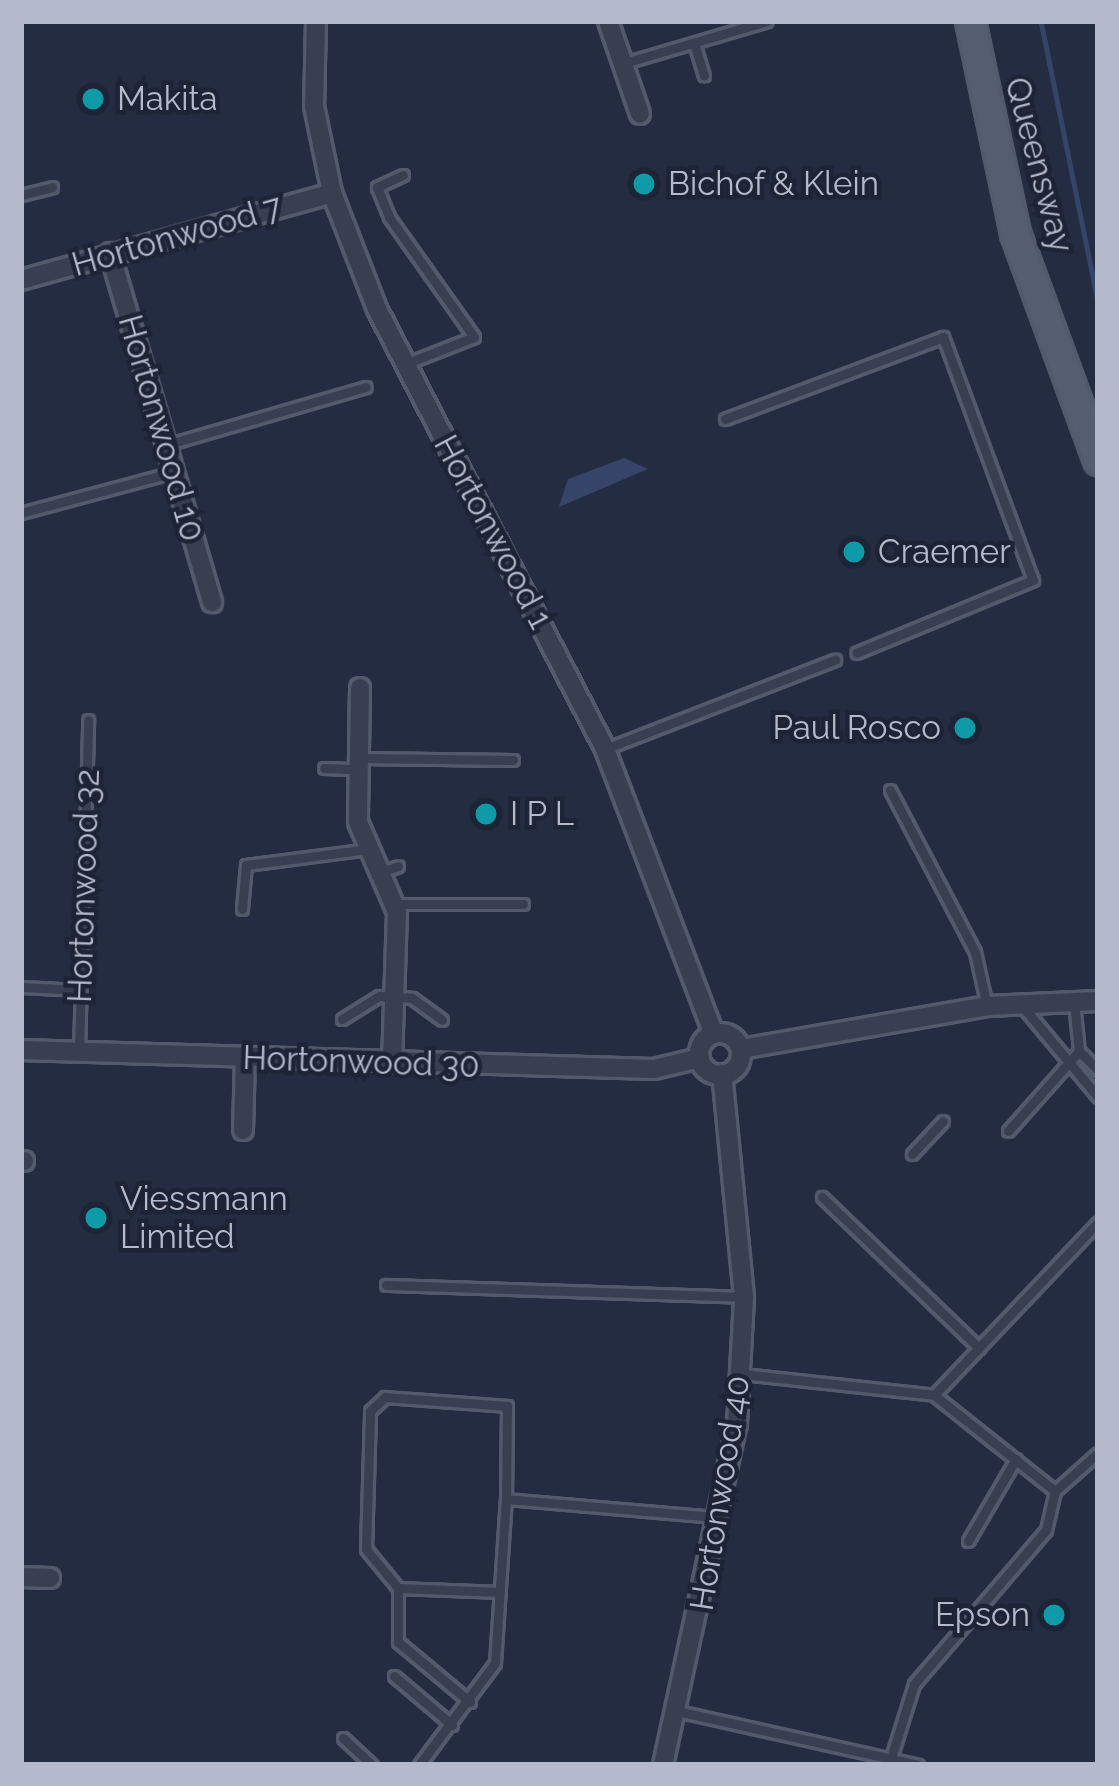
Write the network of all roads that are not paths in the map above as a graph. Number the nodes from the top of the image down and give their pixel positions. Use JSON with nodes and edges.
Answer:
{"nodes":[{"id":1,"x":316,"y":21,"type":"edge"},
{"id":2,"x":608,"y":21,"type":"edge"},
{"id":3,"x":767,"y":21,"type":"edge"},
{"id":4,"x":970,"y":21,"type":"edge"},
{"id":5,"x":694,"y":43,"type":"junction"},
{"id":6,"x":621,"y":64,"type":"junction"},
{"id":7,"x":704,"y":75,"type":"dead end"},
{"id":8,"x":640,"y":114,"type":"dead end"},
{"id":9,"x":403,"y":175,"type":"dead end"},
{"id":10,"x":52,"y":187,"type":"dead end"},
{"id":11,"x":332,"y":193,"type":"junction"},
{"id":12,"x":21,"y":195,"type":"edge"},
{"id":13,"x":110,"y":253,"type":"junction"},
{"id":14,"x":21,"y":280,"type":"edge"},
{"id":15,"x":405,"y":364,"type":"junction"},
{"id":16,"x":366,"y":387,"type":"dead end"},
{"id":17,"x":725,"y":418,"type":"dead end"},
{"id":18,"x":166,"y":445,"type":"junction"},
{"id":19,"x":1098,"y":460,"type":"edge"},
{"id":20,"x":174,"y":472,"type":"junction"},
{"id":21,"x":21,"y":513,"type":"edge"},
{"id":22,"x":212,"y":602,"type":"dead end"},
{"id":23,"x":856,"y":652,"type":"dead end"},
{"id":24,"x":836,"y":660,"type":"dead end"},
{"id":25,"x":360,"y":688,"type":"dead end"},
{"id":26,"x":88,"y":720,"type":"dead end"},
{"id":27,"x":605,"y":748,"type":"junction"},
{"id":28,"x":513,"y":760,"type":"dead end"},
{"id":29,"x":358,"y":764,"type":"junction"},
{"id":30,"x":324,"y":768,"type":"dead end"},
{"id":31,"x":890,"y":790,"type":"dead end"},
{"id":32,"x":370,"y":849,"type":"junction"},
{"id":33,"x":394,"y":904,"type":"junction"},
{"id":34,"x":524,"y":904,"type":"dead end"},
{"id":35,"x":242,"y":909,"type":"dead end"},
{"id":36,"x":21,"y":987,"type":"edge"},
{"id":37,"x":81,"y":990,"type":"junction"},
{"id":38,"x":392,"y":998,"type":"junction"},
{"id":39,"x":1098,"y":1000,"type":"edge"},
{"id":40,"x":1018,"y":1002,"type":"junction"},
{"id":41,"x":1074,"y":1002,"type":"junction"},
{"id":42,"x":987,"y":1006,"type":"junction"},
{"id":43,"x":342,"y":1019,"type":"dead end"},
{"id":44,"x":442,"y":1020,"type":"dead end"},
{"id":45,"x":714,"y":1034,"type":"junction"},
{"id":46,"x":741,"y":1049,"type":"junction"},
{"id":47,"x":21,"y":1051,"type":"edge"},
{"id":48,"x":79,"y":1051,"type":"junction"},
{"id":49,"x":1079,"y":1051,"type":"junction"},
{"id":50,"x":244,"y":1058,"type":"junction"},
{"id":51,"x":700,"y":1058,"type":"junction"},
{"id":52,"x":392,"y":1064,"type":"junction"},
{"id":53,"x":1095,"y":1065,"type":"edge"},
{"id":54,"x":1070,"y":1068,"type":"junction"},
{"id":55,"x":722,"y":1074,"type":"junction"},
{"id":56,"x":1098,"y":1097,"type":"edge"},
{"id":57,"x":943,"y":1121,"type":"dead end"},
{"id":58,"x":243,"y":1130,"type":"dead end"},
{"id":59,"x":1008,"y":1131,"type":"dead end"},
{"id":60,"x":912,"y":1154,"type":"dead end"},
{"id":61,"x":822,"y":1197,"type":"dead end"},
{"id":62,"x":1098,"y":1222,"type":"edge"},
{"id":63,"x":386,"y":1285,"type":"dead end"},
{"id":64,"x":745,"y":1297,"type":"junction"},
{"id":65,"x":979,"y":1348,"type":"junction"},
{"id":66,"x":741,"y":1374,"type":"junction"},
{"id":67,"x":934,"y":1395,"type":"junction"},
{"id":68,"x":1098,"y":1453,"type":"edge"},
{"id":69,"x":1016,"y":1459,"type":"junction"},
{"id":70,"x":1055,"y":1491,"type":"junction"},
{"id":71,"x":506,"y":1499,"type":"junction"},
{"id":72,"x":722,"y":1518,"type":"junction"},
{"id":73,"x":968,"y":1541,"type":"dead end"},
{"id":74,"x":21,"y":1577,"type":"edge"},
{"id":75,"x":50,"y":1578,"type":"dead end"},
{"id":76,"x":398,"y":1588,"type":"junction"},
{"id":77,"x":500,"y":1592,"type":"junction"},
{"id":78,"x":394,"y":1676,"type":"dead end"},
{"id":79,"x":470,"y":1702,"type":"junction"},
{"id":80,"x":677,"y":1711,"type":"junction"},
{"id":81,"x":452,"y":1725,"type":"junction"},
{"id":82,"x":343,"y":1738,"type":"dead end"},
{"id":83,"x":890,"y":1758,"type":"junction"},
{"id":84,"x":372,"y":1765,"type":"edge"},
{"id":85,"x":419,"y":1765,"type":"edge"},
{"id":86,"x":663,"y":1765,"type":"edge"},
{"id":87,"x":918,"y":1765,"type":"edge"}],
"edges":[{"from":1,"to":11,"type":"street","name":"Hortonwood 1"},
{"from":2,"to":6,"type":"street"},
{"from":3,"to":5,"type":"lane"},
{"from":4,"to":19,"type":"main road","name":"Queensway"},
{"from":5,"to":6,"type":"lane"},
{"from":5,"to":7,"type":"lane"},
{"from":6,"to":8,"type":"street"},
{"from":9,"to":15,"type":"lane"},
{"from":10,"to":12,"type":"lane"},
{"from":11,"to":13,"type":"street","name":"Hortonwood 7"},
{"from":11,"to":15,"type":"street","name":"Hortonwood 1"},
{"from":13,"to":14,"type":"street","name":"Hortonwood 7"},
{"from":13,"to":18,"type":"street","name":"Hortonwood 10"},
{"from":15,"to":27,"type":"street","name":"Hortonwood 1"},
{"from":16,"to":18,"type":"lane"},
{"from":17,"to":23,"type":"lane"},
{"from":18,"to":20,"type":"street","name":"Hortonwood 10"},
{"from":20,"to":21,"type":"lane"},
{"from":20,"to":22,"type":"street","name":"Hortonwood 10"},
{"from":24,"to":27,"type":"lane"},
{"from":25,"to":29,"type":"street"},
{"from":26,"to":37,"type":"lane","name":"Hortonwood 32"},
{"from":27,"to":45,"type":"street","name":"Hortonwood 1"},
{"from":28,"to":29,"type":"lane"},
{"from":29,"to":30,"type":"lane"},
{"from":29,"to":32,"type":"street"},
{"from":31,"to":42,"type":"lane"},
{"from":32,"to":33,"type":"street"},
{"from":32,"to":35,"type":"lane"},
{"from":33,"to":34,"type":"lane"},
{"from":33,"to":38,"type":"street"},
{"from":36,"to":37,"type":"lane"},
{"from":37,"to":48,"type":"lane","name":"Hortonwood 32"},
{"from":38,"to":43,"type":"lane"},
{"from":38,"to":44,"type":"lane"},
{"from":38,"to":52,"type":"street"},
{"from":39,"to":41,"type":"street"},
{"from":40,"to":41,"type":"street"},
{"from":40,"to":42,"type":"street"},
{"from":40,"to":54,"type":"lane"},
{"from":41,"to":49,"type":"lane"},
{"from":42,"to":46,"type":"street"},
{"from":45,"to":46,"type":"street"},
{"from":45,"to":51,"type":"street"},
{"from":46,"to":55,"type":"street"},
{"from":47,"to":48,"type":"street","name":"Hortonwood 30"},
{"from":48,"to":50,"type":"street","name":"Hortonwood 30"},
{"from":49,"to":53,"type":"lane"},
{"from":49,"to":54,"type":"lane"},
{"from":50,"to":52,"type":"street","name":"Hortonwood 30"},
{"from":50,"to":58,"type":"street"},
{"from":51,"to":52,"type":"street","name":"Hortonwood 30"},
{"from":51,"to":55,"type":"street"},
{"from":54,"to":56,"type":"lane"},
{"from":54,"to":59,"type":"lane"},
{"from":55,"to":64,"type":"street","name":"Hortonwood 40"},
{"from":57,"to":60,"type":"lane"},
{"from":61,"to":65,"type":"lane"},
{"from":62,"to":65,"type":"lane"},
{"from":63,"to":64,"type":"lane"},
{"from":64,"to":66,"type":"street","name":"Hortonwood 40"},
{"from":65,"to":67,"type":"lane"},
{"from":66,"to":67,"type":"lane"},
{"from":66,"to":72,"type":"street","name":"Hortonwood 40"},
{"from":67,"to":69,"type":"lane"},
{"from":68,"to":70,"type":"lane"},
{"from":69,"to":70,"type":"lane"},
{"from":69,"to":73,"type":"lane"},
{"from":70,"to":83,"type":"lane"},
{"from":71,"to":72,"type":"lane"},
{"from":71,"to":76,"type":"lane"},
{"from":71,"to":77,"type":"lane"},
{"from":72,"to":80,"type":"street","name":"Hortonwood 40"},
{"from":74,"to":75,"type":"street"},
{"from":76,"to":77,"type":"lane"},
{"from":76,"to":79,"type":"lane"},
{"from":77,"to":79,"type":"lane"},
{"from":78,"to":81,"type":"lane"},
{"from":79,"to":81,"type":"lane"},
{"from":80,"to":83,"type":"lane"},
{"from":80,"to":86,"type":"street","name":"Hortonwood 40"},
{"from":81,"to":85,"type":"lane"},
{"from":82,"to":84,"type":"lane"},
{"from":83,"to":87,"type":"lane"}]}
